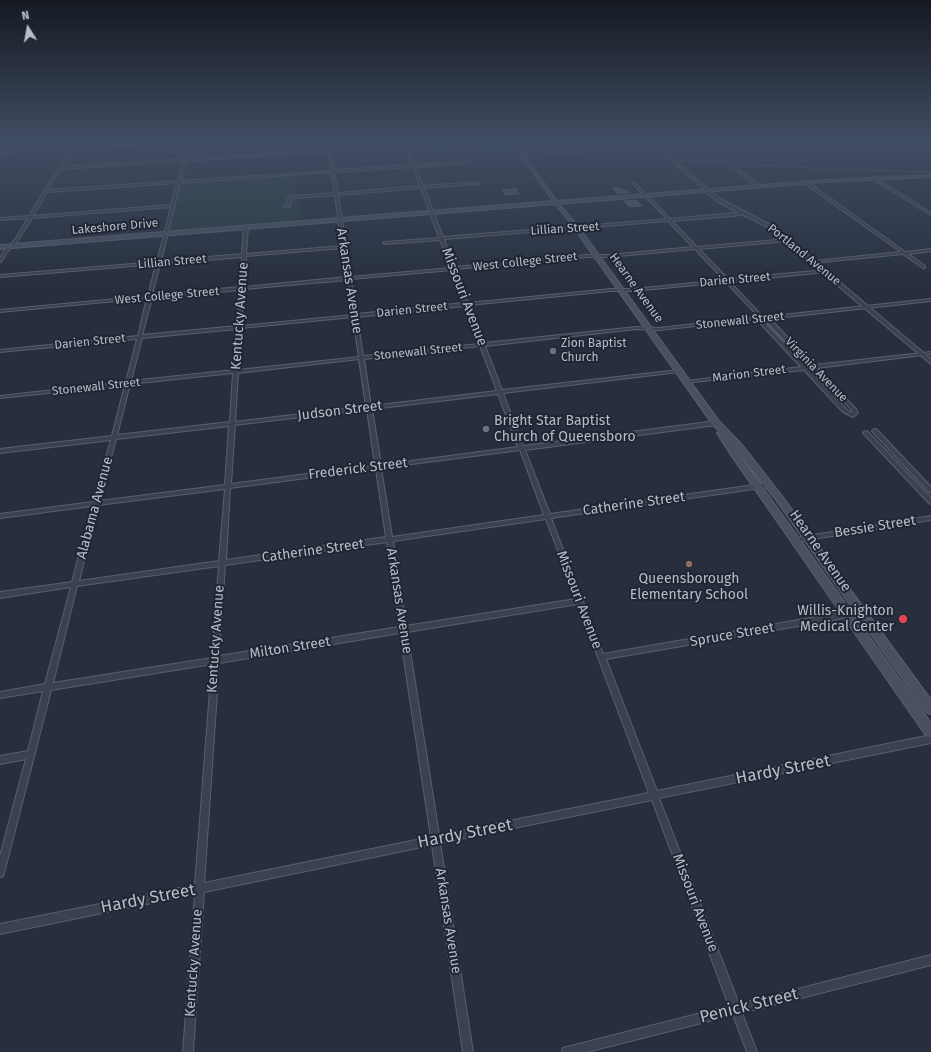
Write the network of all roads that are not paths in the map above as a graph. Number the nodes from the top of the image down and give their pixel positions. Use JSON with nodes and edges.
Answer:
{"nodes":[{"id":1,"x":46,"y":191,"type":"edge"},
{"id":2,"x":177,"y":191,"type":"edge"},
{"id":3,"x":371,"y":191,"type":"edge"},
{"id":4,"x":423,"y":191,"type":"edge"},
{"id":5,"x":547,"y":191,"type":"edge"},
{"id":6,"x":641,"y":191,"type":"edge"},
{"id":7,"x":693,"y":191,"type":"edge"},
{"id":8,"x":708,"y":191,"type":"edge"},
{"id":9,"x":818,"y":191,"type":"edge"},
{"id":10,"x":894,"y":191,"type":"edge"},
{"id":11,"x":336,"y":194,"type":"junction"},
{"id":12,"x":645,"y":195,"type":"junction"},
{"id":13,"x":561,"y":199,"type":"junction"},
{"id":14,"x":555,"y":202,"type":"junction"},
{"id":15,"x":173,"y":206,"type":"junction"},
{"id":16,"x":285,"y":206,"type":"dead end"},
{"id":17,"x":431,"y":212,"type":"junction"},
{"id":18,"x":744,"y":213,"type":"junction"},
{"id":19,"x":931,"y":214,"type":"edge"},
{"id":20,"x":31,"y":217,"type":"junction"},
{"id":21,"x":0,"y":219,"type":"edge"},
{"id":22,"x":340,"y":219,"type":"junction"},
{"id":23,"x":669,"y":220,"type":"junction"},
{"id":24,"x":246,"y":227,"type":"junction"},
{"id":25,"x":576,"y":227,"type":"junction"},
{"id":26,"x":166,"y":233,"type":"junction"},
{"id":27,"x":441,"y":238,"type":"junction"},
{"id":28,"x":788,"y":240,"type":"junction"},
{"id":29,"x":385,"y":243,"type":"dead end"},
{"id":30,"x":11,"y":246,"type":"junction"},
{"id":31,"x":0,"y":247,"type":"edge"},
{"id":32,"x":344,"y":247,"type":"junction"},
{"id":33,"x":696,"y":249,"type":"junction"},
{"id":34,"x":931,"y":250,"type":"edge"},
{"id":35,"x":904,"y":253,"type":"junction"},
{"id":36,"x":244,"y":256,"type":"junction"},
{"id":37,"x":597,"y":256,"type":"junction"},
{"id":38,"x":0,"y":261,"type":"edge"},
{"id":39,"x":813,"y":262,"type":"junction"},
{"id":40,"x":158,"y":263,"type":"junction"},
{"id":41,"x":924,"y":267,"type":"dead end"},
{"id":42,"x":453,"y":269,"type":"junction"},
{"id":43,"x":825,"y":271,"type":"junction"},
{"id":44,"x":0,"y":276,"type":"edge"},
{"id":45,"x":349,"y":279,"type":"junction"},
{"id":46,"x":727,"y":281,"type":"junction"},
{"id":47,"x":242,"y":289,"type":"junction"},
{"id":48,"x":621,"y":290,"type":"junction"},
{"id":49,"x":150,"y":297,"type":"junction"},
{"id":50,"x":931,"y":300,"type":"edge"},
{"id":51,"x":467,"y":305,"type":"junction"},
{"id":52,"x":867,"y":307,"type":"junction"},
{"id":53,"x":0,"y":311,"type":"edge"},
{"id":54,"x":355,"y":316,"type":"junction"},
{"id":55,"x":762,"y":318,"type":"junction"},
{"id":56,"x":239,"y":328,"type":"junction"},
{"id":57,"x":649,"y":329,"type":"junction"},
{"id":58,"x":138,"y":338,"type":"junction"},
{"id":59,"x":482,"y":345,"type":"junction"},
{"id":60,"x":0,"y":351,"type":"edge"},
{"id":61,"x":931,"y":353,"type":"edge"},
{"id":62,"x":922,"y":354,"type":"junction"},
{"id":63,"x":361,"y":358,"type":"junction"},
{"id":64,"x":931,"y":362,"type":"edge"},
{"id":65,"x":813,"y":367,"type":"junction"},
{"id":66,"x":805,"y":368,"type":"junction"},
{"id":67,"x":679,"y":371,"type":"junction"},
{"id":68,"x":236,"y":372,"type":"junction"},
{"id":69,"x":687,"y":382,"type":"junction"},
{"id":70,"x":127,"y":383,"type":"junction"},
{"id":71,"x":500,"y":392,"type":"junction"},
{"id":72,"x":0,"y":397,"type":"edge"},
{"id":73,"x":369,"y":407,"type":"junction"},
{"id":74,"x":716,"y":423,"type":"junction"},
{"id":75,"x":233,"y":424,"type":"junction"},
{"id":76,"x":875,"y":431,"type":"dead end"},
{"id":77,"x":866,"y":432,"type":"dead end"},
{"id":78,"x":114,"y":438,"type":"junction"},
{"id":79,"x":521,"y":448,"type":"junction"},
{"id":80,"x":0,"y":451,"type":"edge"},
{"id":81,"x":378,"y":467,"type":"junction"},
{"id":82,"x":768,"y":485,"type":"junction"},
{"id":83,"x":229,"y":486,"type":"junction"},
{"id":84,"x":757,"y":486,"type":"junction"},
{"id":85,"x":931,"y":491,"type":"edge"},
{"id":86,"x":931,"y":502,"type":"edge"},
{"id":87,"x":96,"y":504,"type":"junction"},
{"id":88,"x":0,"y":516,"type":"edge"},
{"id":89,"x":548,"y":517,"type":"junction"},
{"id":90,"x":931,"y":518,"type":"edge"},
{"id":91,"x":808,"y":538,"type":"junction"},
{"id":92,"x":389,"y":540,"type":"junction"},
{"id":93,"x":795,"y":540,"type":"junction"},
{"id":94,"x":222,"y":564,"type":"junction"},
{"id":95,"x":74,"y":585,"type":"junction"},
{"id":96,"x":0,"y":595,"type":"edge"},
{"id":97,"x":580,"y":601,"type":"junction"},
{"id":98,"x":862,"y":612,"type":"junction"},
{"id":99,"x":848,"y":614,"type":"junction"},
{"id":100,"x":403,"y":630,"type":"junction"},
{"id":101,"x":601,"y":657,"type":"junction"},
{"id":102,"x":215,"y":661,"type":"junction"},
{"id":103,"x":48,"y":688,"type":"junction"},
{"id":104,"x":917,"y":690,"type":"junction"},
{"id":105,"x":903,"y":692,"type":"junction"},
{"id":106,"x":0,"y":695,"type":"edge"},
{"id":107,"x":931,"y":709,"type":"edge"},
{"id":108,"x":931,"y":733,"type":"edge"},
{"id":109,"x":931,"y":739,"type":"edge"},
{"id":110,"x":30,"y":754,"type":"junction"},
{"id":111,"x":0,"y":760,"type":"edge"},
{"id":112,"x":654,"y":796,"type":"junction"},
{"id":113,"x":436,"y":840,"type":"junction"},
{"id":114,"x":0,"y":873,"type":"edge"},
{"id":115,"x":199,"y":888,"type":"junction"},
{"id":116,"x":0,"y":929,"type":"edge"},
{"id":117,"x":931,"y":960,"type":"edge"},
{"id":118,"x":736,"y":1009,"type":"junction"},
{"id":119,"x":188,"y":1052,"type":"edge"},
{"id":120,"x":468,"y":1052,"type":"edge"},
{"id":121,"x":567,"y":1052,"type":"edge"},
{"id":122,"x":752,"y":1052,"type":"edge"}],
"edges":[{"from":1,"to":20,"type":"street"},
{"from":2,"to":15,"type":"street","name":"Alabama Avenue"},
{"from":3,"to":11,"type":"street"},
{"from":4,"to":17,"type":"street","name":"Missouri Avenue"},
{"from":5,"to":14,"type":"main road","name":"Hearne Avenue"},
{"from":6,"to":12,"type":"street","name":"Virginia Avenue"},
{"from":7,"to":12,"type":"main road","name":"Lakeshore Drive"},
{"from":8,"to":18,"type":"street","name":"Portland Avenue"},
{"from":9,"to":35,"type":"street"},
{"from":10,"to":19,"type":"street"},
{"from":11,"to":16,"type":"street"},
{"from":11,"to":22,"type":"street","name":"Arkansas Avenue"},
{"from":12,"to":13,"type":"main road","name":"Lakeshore Drive"},
{"from":12,"to":23,"type":"street","name":"Virginia Avenue"},
{"from":13,"to":14,"type":"main road","name":"Lakeshore Drive"},
{"from":13,"to":25,"type":"main road","name":"Hearne Avenue"},
{"from":14,"to":17,"type":"main road","name":"Lakeshore Drive"},
{"from":14,"to":25,"type":"main road","name":"Hearne Avenue"},
{"from":15,"to":20,"type":"street"},
{"from":15,"to":26,"type":"street","name":"Alabama Avenue"},
{"from":17,"to":22,"type":"main road","name":"Lakeshore Drive"},
{"from":17,"to":27,"type":"street","name":"Missouri Avenue"},
{"from":18,"to":23,"type":"street","name":"Lillian Street"},
{"from":18,"to":28,"type":"street","name":"Portland Avenue"},
{"from":20,"to":21,"type":"street"},
{"from":20,"to":30,"type":"street"},
{"from":22,"to":24,"type":"main road","name":"Lakeshore Drive"},
{"from":22,"to":32,"type":"street","name":"Arkansas Avenue"},
{"from":23,"to":25,"type":"street","name":"Lillian Street"},
{"from":23,"to":33,"type":"street","name":"Virginia Avenue"},
{"from":24,"to":26,"type":"main road","name":"Lakeshore Drive"},
{"from":24,"to":36,"type":"street","name":"Kentucky Avenue"},
{"from":25,"to":27,"type":"street","name":"Lillian Street"},
{"from":25,"to":37,"type":"main road","name":"Hearne Avenue"},
{"from":26,"to":30,"type":"main road","name":"Lakeshore Drive"},
{"from":26,"to":40,"type":"street","name":"Alabama Avenue"},
{"from":27,"to":29,"type":"street","name":"Lillian Street"},
{"from":27,"to":42,"type":"street","name":"Missouri Avenue"},
{"from":28,"to":33,"type":"street","name":"West College Street"},
{"from":28,"to":39,"type":"street","name":"Portland Avenue"},
{"from":30,"to":31,"type":"main road","name":"Lakeshore Drive"},
{"from":30,"to":38,"type":"street"},
{"from":32,"to":36,"type":"street","name":"Lillian Street"},
{"from":32,"to":45,"type":"street","name":"Arkansas Avenue"},
{"from":33,"to":37,"type":"street","name":"West College Street"},
{"from":33,"to":46,"type":"street","name":"Virginia Avenue"},
{"from":34,"to":35,"type":"street"},
{"from":35,"to":39,"type":"street"},
{"from":35,"to":41,"type":"street"},
{"from":36,"to":40,"type":"street","name":"Lillian Street"},
{"from":36,"to":47,"type":"street","name":"Kentucky Avenue"},
{"from":37,"to":42,"type":"street","name":"West College Street"},
{"from":37,"to":48,"type":"main road","name":"Hearne Avenue"},
{"from":39,"to":43,"type":"street","name":"Portland Avenue"},
{"from":40,"to":44,"type":"street","name":"Lillian Street"},
{"from":40,"to":49,"type":"street","name":"Alabama Avenue"},
{"from":42,"to":45,"type":"street","name":"West College Street"},
{"from":42,"to":51,"type":"street","name":"Missouri Avenue"},
{"from":43,"to":46,"type":"street","name":"Darien Street"},
{"from":43,"to":52,"type":"street","name":"Portland Avenue"},
{"from":45,"to":47,"type":"street","name":"West College Street"},
{"from":45,"to":54,"type":"street","name":"Arkansas Avenue"},
{"from":46,"to":48,"type":"street","name":"Darien Street"},
{"from":46,"to":55,"type":"street","name":"Virginia Avenue"},
{"from":47,"to":49,"type":"street","name":"West College Street"},
{"from":47,"to":56,"type":"street","name":"Kentucky Avenue"},
{"from":48,"to":51,"type":"street","name":"Darien Street"},
{"from":48,"to":57,"type":"main road","name":"Hearne Avenue"},
{"from":49,"to":53,"type":"street","name":"West College Street"},
{"from":49,"to":58,"type":"street","name":"Alabama Avenue"},
{"from":50,"to":52,"type":"street","name":"Stonewall Street"},
{"from":51,"to":54,"type":"street","name":"Darien Street"},
{"from":51,"to":59,"type":"street","name":"Missouri Avenue"},
{"from":52,"to":55,"type":"street","name":"Stonewall Street"},
{"from":52,"to":62,"type":"street","name":"Portland Avenue"},
{"from":54,"to":56,"type":"street","name":"Darien Street"},
{"from":54,"to":63,"type":"street","name":"Arkansas Avenue"},
{"from":55,"to":57,"type":"street","name":"Stonewall Street"},
{"from":55,"to":65,"type":"street","name":"Virginia Avenue"},
{"from":55,"to":66,"type":"street","name":"Virginia Avenue"},
{"from":56,"to":58,"type":"street","name":"Darien Street"},
{"from":56,"to":68,"type":"street","name":"Kentucky Avenue"},
{"from":57,"to":59,"type":"street","name":"Stonewall Street"},
{"from":57,"to":67,"type":"main road","name":"Hearne Avenue"},
{"from":58,"to":60,"type":"street","name":"Darien Street"},
{"from":58,"to":70,"type":"street","name":"Alabama Avenue"},
{"from":59,"to":63,"type":"street","name":"Stonewall Street"},
{"from":59,"to":71,"type":"street","name":"Missouri Avenue"},
{"from":61,"to":62,"type":"street","name":"Marion Street"},
{"from":62,"to":64,"type":"street","name":"Portland Avenue"},
{"from":62,"to":65,"type":"street","name":"Marion Street"},
{"from":63,"to":68,"type":"street","name":"Stonewall Street"},
{"from":63,"to":73,"type":"street","name":"Arkansas Avenue"},
{"from":65,"to":66,"type":"street","name":"Marion Street"},
{"from":65,"to":66,"type":"street","name":"Virginia Avenue"},
{"from":66,"to":69,"type":"street","name":"Marion Street"},
{"from":67,"to":69,"type":"main road","name":"Hearne Avenue"},
{"from":67,"to":71,"type":"street","name":"Judson Street"},
{"from":68,"to":70,"type":"street","name":"Stonewall Street"},
{"from":68,"to":75,"type":"street","name":"Kentucky Avenue"},
{"from":69,"to":74,"type":"main road","name":"Hearne Avenue"},
{"from":70,"to":72,"type":"street","name":"Stonewall Street"},
{"from":70,"to":78,"type":"street","name":"Alabama Avenue"},
{"from":71,"to":73,"type":"street","name":"Judson Street"},
{"from":71,"to":79,"type":"street","name":"Missouri Avenue"},
{"from":73,"to":75,"type":"street","name":"Judson Street"},
{"from":73,"to":81,"type":"street","name":"Arkansas Avenue"},
{"from":74,"to":79,"type":"street","name":"Frederick Street"},
{"from":74,"to":82,"type":"main road","name":"Hearne Avenue"},
{"from":74,"to":84,"type":"main road","name":"Hearne Avenue"},
{"from":75,"to":78,"type":"street","name":"Judson Street"},
{"from":75,"to":83,"type":"street","name":"Kentucky Avenue"},
{"from":76,"to":85,"type":"street"},
{"from":77,"to":86,"type":"street"},
{"from":78,"to":80,"type":"street","name":"Judson Street"},
{"from":78,"to":87,"type":"street","name":"Alabama Avenue"},
{"from":79,"to":81,"type":"street","name":"Frederick Street"},
{"from":79,"to":89,"type":"street","name":"Missouri Avenue"},
{"from":81,"to":83,"type":"street","name":"Frederick Street"},
{"from":81,"to":92,"type":"street","name":"Arkansas Avenue"},
{"from":82,"to":84,"type":"street","name":"Catherine Street"},
{"from":82,"to":91,"type":"main road","name":"Hearne Avenue"},
{"from":83,"to":87,"type":"street","name":"Frederick Street"},
{"from":83,"to":94,"type":"street","name":"Kentucky Avenue"},
{"from":84,"to":89,"type":"street","name":"Catherine Street"},
{"from":84,"to":93,"type":"main road","name":"Hearne Avenue"},
{"from":87,"to":88,"type":"street","name":"Frederick Street"},
{"from":87,"to":95,"type":"street","name":"Alabama Avenue"},
{"from":89,"to":92,"type":"street","name":"Catherine Street"},
{"from":89,"to":97,"type":"street","name":"Missouri Avenue"},
{"from":90,"to":91,"type":"street","name":"Bessie Street"},
{"from":91,"to":93,"type":"street","name":"Bessie Street"},
{"from":91,"to":98,"type":"main road","name":"Hearne Avenue"},
{"from":92,"to":94,"type":"street","name":"Catherine Street"},
{"from":92,"to":100,"type":"street","name":"Arkansas Avenue"},
{"from":93,"to":99,"type":"main road","name":"Hearne Avenue"},
{"from":94,"to":95,"type":"street","name":"Catherine Street"},
{"from":94,"to":102,"type":"street","name":"Kentucky Avenue"},
{"from":95,"to":96,"type":"street","name":"Catherine Street"},
{"from":95,"to":103,"type":"street","name":"Alabama Avenue"},
{"from":97,"to":100,"type":"street","name":"Milton Street"},
{"from":97,"to":101,"type":"street","name":"Missouri Avenue"},
{"from":98,"to":99,"type":"street","name":"Spruce Street"},
{"from":98,"to":104,"type":"main road","name":"Hearne Avenue"},
{"from":99,"to":101,"type":"street","name":"Spruce Street"},
{"from":99,"to":105,"type":"main road","name":"Hearne Avenue"},
{"from":100,"to":102,"type":"street","name":"Milton Street"},
{"from":100,"to":113,"type":"street","name":"Arkansas Avenue"},
{"from":101,"to":112,"type":"street","name":"Missouri Avenue"},
{"from":102,"to":103,"type":"street","name":"Milton Street"},
{"from":102,"to":115,"type":"street","name":"Kentucky Avenue"},
{"from":103,"to":106,"type":"street","name":"Milton Street"},
{"from":103,"to":110,"type":"street","name":"Alabama Avenue"},
{"from":104,"to":105,"type":"main road"},
{"from":104,"to":107,"type":"main road","name":"Hearne Avenue"},
{"from":105,"to":108,"type":"main road","name":"Hearne Avenue"},
{"from":109,"to":112,"type":"street","name":"Hardy Street"},
{"from":110,"to":111,"type":"street"},
{"from":110,"to":114,"type":"street","name":"Alabama Avenue"},
{"from":112,"to":113,"type":"street","name":"Hardy Street"},
{"from":112,"to":118,"type":"street","name":"Missouri Avenue"},
{"from":113,"to":115,"type":"street","name":"Hardy Street"},
{"from":113,"to":120,"type":"street","name":"Arkansas Avenue"},
{"from":115,"to":116,"type":"street","name":"Hardy Street"},
{"from":115,"to":119,"type":"street","name":"Kentucky Avenue"},
{"from":117,"to":118,"type":"street","name":"Penick Street"},
{"from":118,"to":121,"type":"street","name":"Penick Street"},
{"from":118,"to":122,"type":"street","name":"Missouri Avenue"}]}
